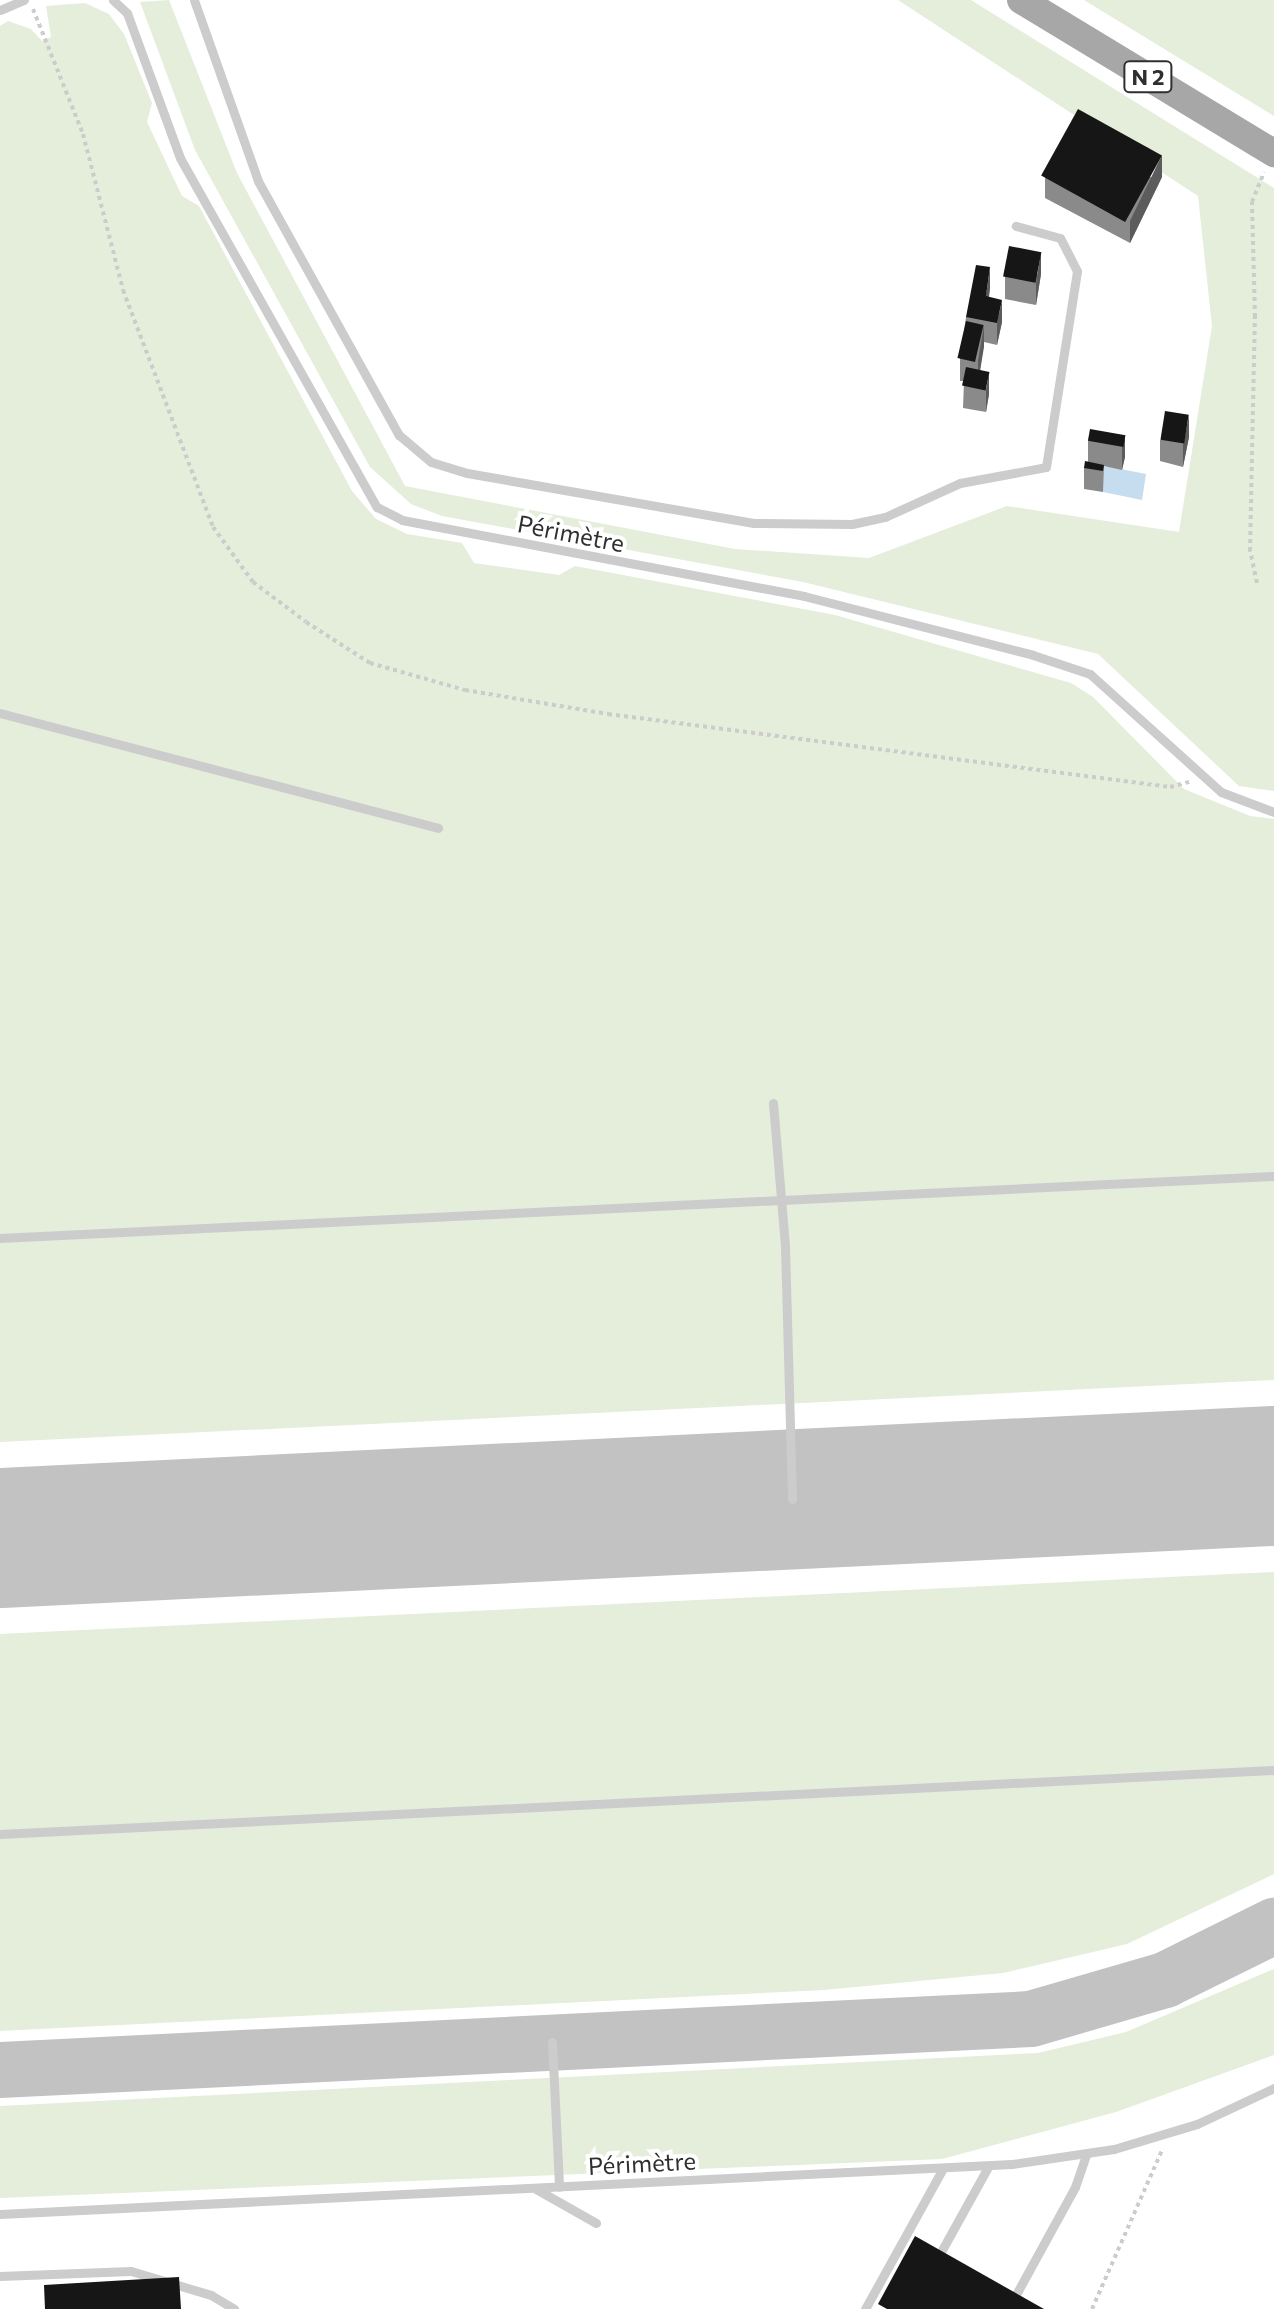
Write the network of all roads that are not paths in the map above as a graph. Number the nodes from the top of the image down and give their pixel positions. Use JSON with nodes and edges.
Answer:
{"nodes":[{"id":1,"x":27,"y":0,"type":"edge"},
{"id":2,"x":113,"y":0,"type":"edge"},
{"id":3,"x":194,"y":0,"type":"edge"},
{"id":4,"x":1021,"y":0,"type":"edge"},
{"id":5,"x":0,"y":10,"type":"edge"},
{"id":6,"x":1273,"y":153,"type":"edge"},
{"id":7,"x":1016,"y":226,"type":"dead end"},
{"id":8,"x":0,"y":713,"type":"edge"},
{"id":9,"x":1274,"y":812,"type":"edge"},
{"id":10,"x":438,"y":828,"type":"dead end"},
{"id":11,"x":773,"y":1103,"type":"dead end"},
{"id":12,"x":1274,"y":1176,"type":"edge"},
{"id":13,"x":778,"y":1204,"type":"junction"},
{"id":14,"x":0,"y":1238,"type":"edge"},
{"id":15,"x":792,"y":1499,"type":"dead end"},
{"id":16,"x":1274,"y":1770,"type":"edge"},
{"id":17,"x":0,"y":1834,"type":"edge"},
{"id":18,"x":552,"y":2042,"type":"dead end"},
{"id":19,"x":1274,"y":2088,"type":"edge"},
{"id":20,"x":1086,"y":2155,"type":"junction"},
{"id":21,"x":989,"y":2165,"type":"junction"},
{"id":22,"x":943,"y":2168,"type":"junction"},
{"id":23,"x":559,"y":2187,"type":"junction"},
{"id":24,"x":534,"y":2188,"type":"junction"},
{"id":25,"x":0,"y":2214,"type":"edge"},
{"id":26,"x":596,"y":2223,"type":"dead end"},
{"id":27,"x":929,"y":2273,"type":"edge"},
{"id":28,"x":0,"y":2276,"type":"edge"},
{"id":29,"x":234,"y":2309,"type":"edge"},
{"id":30,"x":865,"y":2309,"type":"edge"},
{"id":31,"x":1008,"y":2309,"type":"edge"}],
"edges":[{"from":1,"to":5,"type":"lane"},
{"from":2,"to":9,"type":"lane","name":"Périmètre"},
{"from":3,"to":7,"type":"lane"},
{"from":4,"to":6,"type":"main road","number":"N 2"},
{"from":8,"to":10,"type":"lane"},
{"from":11,"to":13,"type":"lane"},
{"from":12,"to":13,"type":"lane"},
{"from":13,"to":14,"type":"lane"},
{"from":13,"to":15,"type":"lane"},
{"from":16,"to":17,"type":"lane"},
{"from":18,"to":23,"type":"lane"},
{"from":19,"to":20,"type":"lane","name":"Périmètre"},
{"from":20,"to":21,"type":"lane","name":"Périmètre"},
{"from":20,"to":31,"type":"lane"},
{"from":21,"to":22,"type":"lane","name":"Périmètre"},
{"from":21,"to":27,"type":"lane"},
{"from":22,"to":23,"type":"lane","name":"Périmètre"},
{"from":22,"to":30,"type":"lane"},
{"from":23,"to":24,"type":"lane","name":"Périmètre"},
{"from":24,"to":25,"type":"lane","name":"Périmètre"},
{"from":24,"to":26,"type":"lane"},
{"from":28,"to":29,"type":"lane"}]}
